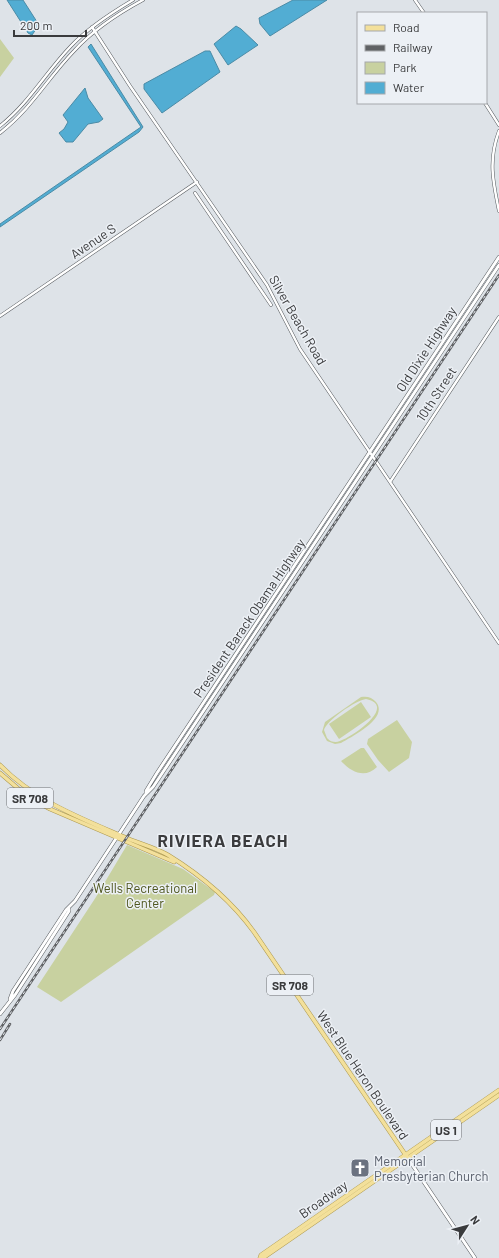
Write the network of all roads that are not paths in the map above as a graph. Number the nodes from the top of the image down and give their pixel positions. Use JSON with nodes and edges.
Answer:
{"nodes":[{"id":1,"x":133,"y":0,"type":"edge"},
{"id":2,"x":143,"y":0,"type":"edge"},
{"id":3,"x":415,"y":0,"type":"edge"},
{"id":4,"x":423,"y":12,"type":"edge"},
{"id":5,"x":92,"y":26,"type":"junction"},
{"id":6,"x":95,"y":30,"type":"junction"},
{"id":7,"x":37,"y":89,"type":"junction"},
{"id":8,"x":34,"y":101,"type":"junction"},
{"id":9,"x":486,"y":104,"type":"edge"},
{"id":10,"x":499,"y":125,"type":"edge"},
{"id":11,"x":0,"y":126,"type":"edge"},
{"id":12,"x":499,"y":131,"type":"edge"},
{"id":13,"x":0,"y":133,"type":"edge"},
{"id":14,"x":197,"y":182,"type":"junction"},
{"id":15,"x":196,"y":193,"type":"dead end"},
{"id":16,"x":499,"y":211,"type":"edge"},
{"id":17,"x":499,"y":258,"type":"edge"},
{"id":18,"x":499,"y":265,"type":"edge"},
{"id":19,"x":271,"y":305,"type":"dead end"},
{"id":20,"x":0,"y":316,"type":"edge"},
{"id":21,"x":499,"y":317,"type":"edge"},
{"id":22,"x":371,"y":454,"type":"junction"},
{"id":23,"x":390,"y":482,"type":"junction"},
{"id":24,"x":499,"y":643,"type":"edge"},
{"id":25,"x":0,"y":765,"type":"edge"},
{"id":26,"x":0,"y":773,"type":"edge"},
{"id":27,"x":118,"y":836,"type":"junction"},
{"id":28,"x":0,"y":1014,"type":"edge"},
{"id":29,"x":499,"y":1090,"type":"edge"},
{"id":30,"x":499,"y":1095,"type":"edge"},
{"id":31,"x":468,"y":1111,"type":"junction"},
{"id":32,"x":451,"y":1127,"type":"junction"},
{"id":33,"x":406,"y":1155,"type":"junction"},
{"id":34,"x":475,"y":1257,"type":"edge"},
{"id":35,"x":260,"y":1258,"type":"edge"},
{"id":36,"x":263,"y":1258,"type":"edge"}],
"edges":[{"from":1,"to":5,"type":"street"},
{"from":2,"to":6,"type":"street"},
{"from":3,"to":4,"type":"street"},
{"from":5,"to":6,"type":"street","name":"Silver Beach Road"},
{"from":5,"to":7,"type":"street"},
{"from":6,"to":8,"type":"street"},
{"from":6,"to":14,"type":"street","name":"Silver Beach Road"},
{"from":7,"to":8,"type":"street"},
{"from":7,"to":11,"type":"street"},
{"from":8,"to":13,"type":"street"},
{"from":9,"to":10,"type":"street"},
{"from":12,"to":16,"type":"street"},
{"from":14,"to":20,"type":"street","name":"Avenue S"},
{"from":14,"to":22,"type":"street","name":"Silver Beach Road"},
{"from":15,"to":19,"type":"street","name":"Silver Beach Road"},
{"from":17,"to":22,"type":"main road","name":"Old Dixie Highway"},
{"from":18,"to":22,"type":"main road","name":"Old Dixie Highway"},
{"from":21,"to":23,"type":"street","name":"10th Street"},
{"from":22,"to":23,"type":"street","name":"Silver Beach Road"},
{"from":22,"to":27,"type":"main road","name":"President Barack Obama Highway"},
{"from":23,"to":24,"type":"street","name":"Silver Beach Road"},
{"from":25,"to":27,"type":"main road","name":"West Blue Heron Boulevard","number":"SR 708"},
{"from":26,"to":27,"type":"main road","name":"West Blue Heron Boulevard","number":"SR 708"},
{"from":27,"to":28,"type":"main road","name":"President Barack Obama Highway"},
{"from":27,"to":33,"type":"main road","name":"West Blue Heron Boulevard","number":"SR 708"},
{"from":29,"to":31,"type":"main road","name":"Broadway","number":"US 1"},
{"from":30,"to":32,"type":"main road","name":"Broadway","number":"US 1"},
{"from":31,"to":32,"type":"main road"},
{"from":31,"to":33,"type":"main road","name":"Broadway","number":"US 1"},
{"from":32,"to":33,"type":"main road","name":"Broadway","number":"US 1"},
{"from":33,"to":34,"type":"main road"},
{"from":33,"to":35,"type":"main road","name":"Broadway","number":"US 1"},
{"from":33,"to":36,"type":"main road","name":"Broadway","number":"US 1"}]}
